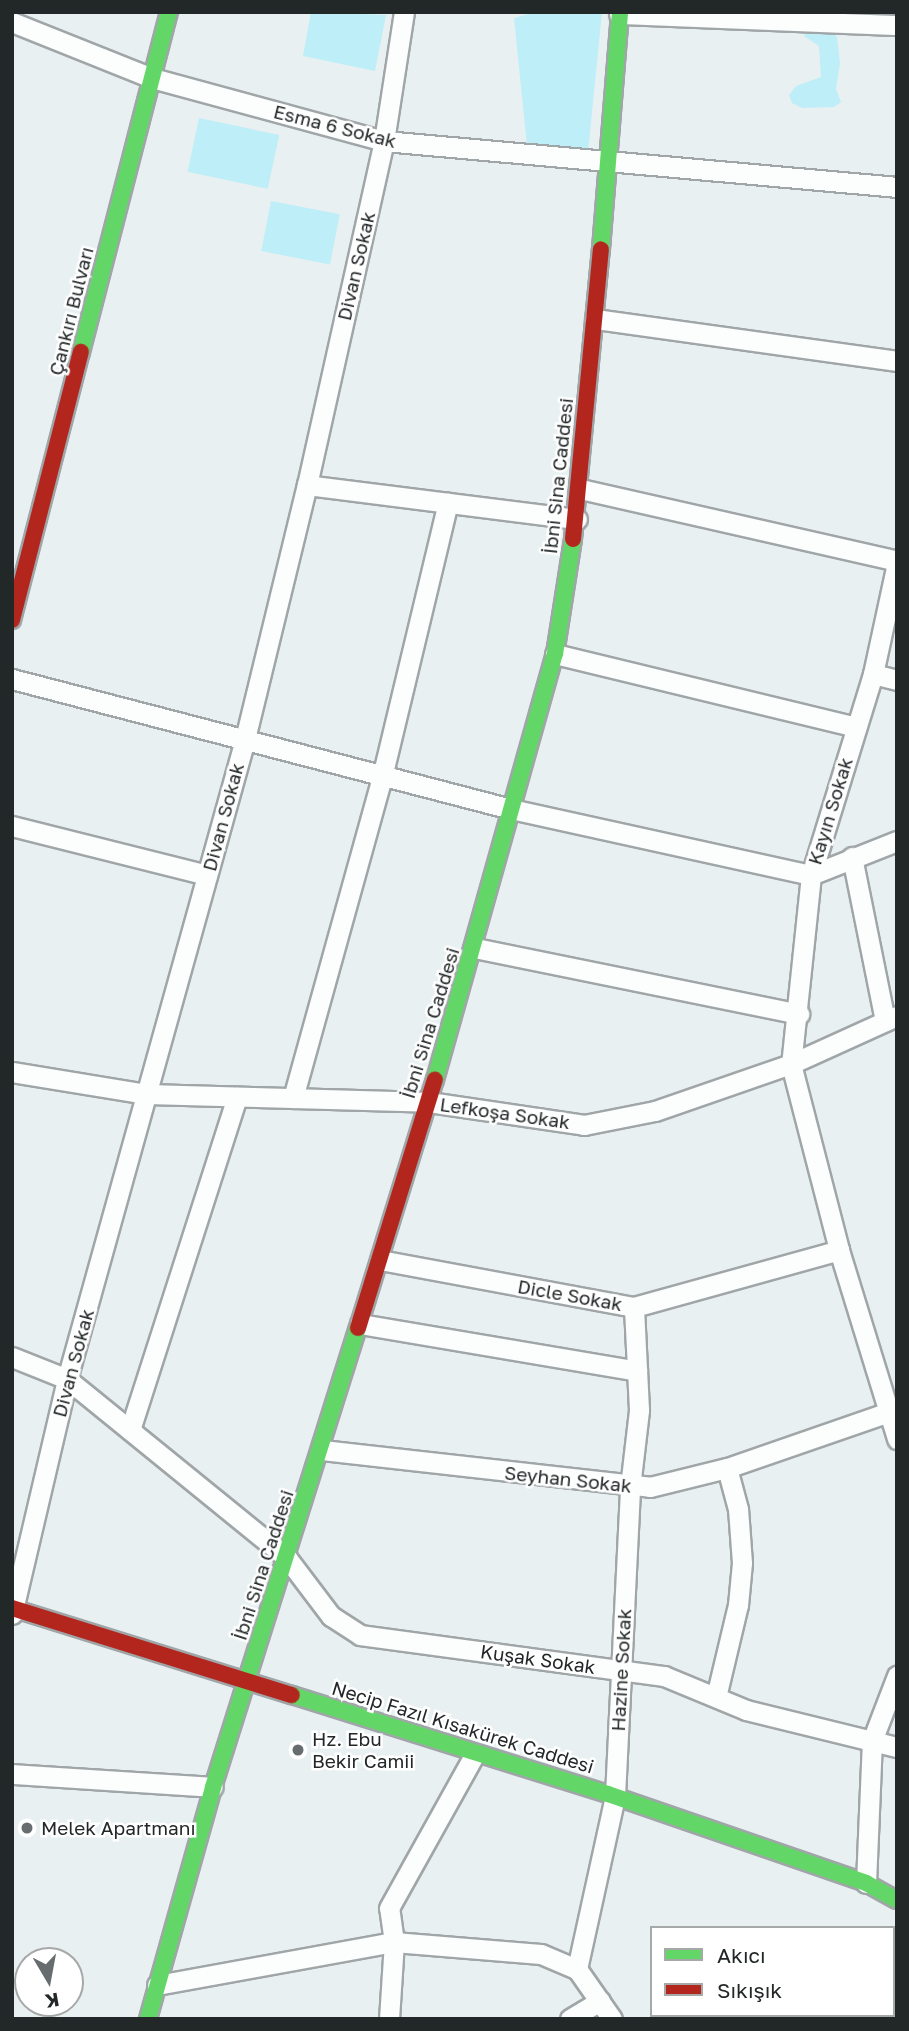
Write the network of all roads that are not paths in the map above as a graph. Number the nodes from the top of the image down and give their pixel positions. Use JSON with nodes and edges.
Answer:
{"nodes":[{"id":1,"x":169,"y":12,"type":"edge"},
{"id":2,"x":404,"y":12,"type":"edge"},
{"id":3,"x":619,"y":13,"type":"edge"},
{"id":4,"x":12,"y":22,"type":"edge"},
{"id":5,"x":897,"y":25,"type":"edge"},
{"id":6,"x":152,"y":78,"type":"junction"},
{"id":7,"x":384,"y":141,"type":"junction"},
{"id":8,"x":606,"y":161,"type":"junction"},
{"id":9,"x":897,"y":187,"type":"edge"},
{"id":10,"x":594,"y":318,"type":"junction"},
{"id":11,"x":897,"y":361,"type":"edge"},
{"id":12,"x":307,"y":485,"type":"junction"},
{"id":13,"x":581,"y":489,"type":"junction"},
{"id":14,"x":448,"y":503,"type":"junction"},
{"id":15,"x":577,"y":519,"type":"junction"},
{"id":16,"x":897,"y":562,"type":"edge"},
{"id":17,"x":12,"y":620,"type":"edge"},
{"id":18,"x":555,"y":654,"type":"junction"},
{"id":19,"x":873,"y":674,"type":"junction"},
{"id":20,"x":12,"y":679,"type":"edge"},
{"id":21,"x":897,"y":680,"type":"edge"},
{"id":22,"x":856,"y":727,"type":"junction"},
{"id":23,"x":244,"y":743,"type":"junction"},
{"id":24,"x":382,"y":777,"type":"junction"},
{"id":25,"x":512,"y":809,"type":"junction"},
{"id":26,"x":12,"y":826,"type":"edge"},
{"id":27,"x":897,"y":841,"type":"edge"},
{"id":28,"x":852,"y":857,"type":"junction"},
{"id":29,"x":207,"y":875,"type":"junction"},
{"id":30,"x":811,"y":876,"type":"junction"},
{"id":31,"x":475,"y":948,"type":"junction"},
{"id":32,"x":799,"y":1014,"type":"junction"},
{"id":33,"x":891,"y":1018,"type":"edge"},
{"id":34,"x":792,"y":1064,"type":"junction"},
{"id":35,"x":12,"y":1072,"type":"edge"},
{"id":36,"x":147,"y":1094,"type":"junction"},
{"id":37,"x":237,"y":1097,"type":"junction"},
{"id":38,"x":293,"y":1098,"type":"junction"},
{"id":39,"x":429,"y":1102,"type":"junction"},
{"id":40,"x":839,"y":1250,"type":"junction"},
{"id":41,"x":380,"y":1260,"type":"junction"},
{"id":42,"x":634,"y":1307,"type":"junction"},
{"id":43,"x":360,"y":1324,"type":"junction"},
{"id":44,"x":12,"y":1357,"type":"edge"},
{"id":45,"x":637,"y":1371,"type":"junction"},
{"id":46,"x":67,"y":1379,"type":"junction"},
{"id":47,"x":889,"y":1412,"type":"junction"},
{"id":48,"x":130,"y":1430,"type":"junction"},
{"id":49,"x":897,"y":1439,"type":"edge"},
{"id":50,"x":322,"y":1450,"type":"junction"},
{"id":51,"x":727,"y":1468,"type":"junction"},
{"id":52,"x":630,"y":1487,"type":"junction"},
{"id":53,"x":287,"y":1559,"type":"junction"},
{"id":54,"x":13,"y":1610,"type":"edge"},
{"id":55,"x":621,"y":1670,"type":"junction"},
{"id":56,"x":897,"y":1676,"type":"edge"},
{"id":57,"x":248,"y":1680,"type":"junction"},
{"id":58,"x":716,"y":1697,"type":"junction"},
{"id":59,"x":872,"y":1741,"type":"junction"},
{"id":60,"x":897,"y":1747,"type":"edge"},
{"id":61,"x":474,"y":1755,"type":"junction"},
{"id":62,"x":12,"y":1774,"type":"edge"},
{"id":63,"x":213,"y":1787,"type":"junction"},
{"id":64,"x":615,"y":1796,"type":"junction"},
{"id":65,"x":866,"y":1883,"type":"junction"},
{"id":66,"x":897,"y":1900,"type":"edge"},
{"id":67,"x":394,"y":1942,"type":"junction"},
{"id":68,"x":577,"y":1969,"type":"junction"},
{"id":69,"x":157,"y":1985,"type":"junction"},
{"id":70,"x":600,"y":2001,"type":"junction"},
{"id":71,"x":148,"y":2019,"type":"edge"},
{"id":72,"x":389,"y":2019,"type":"edge"},
{"id":73,"x":570,"y":2019,"type":"edge"},
{"id":74,"x":612,"y":2019,"type":"edge"}],
"edges":[{"from":1,"to":6,"type":"street","name":"Çankırı Bulvarı"},
{"from":2,"to":7,"type":"street","name":"Divan Sokak"},
{"from":3,"to":5,"type":"street"},
{"from":3,"to":8,"type":"street","name":"İbni Sina Caddesi"},
{"from":4,"to":6,"type":"street","name":"Esma 6 Sokak"},
{"from":6,"to":7,"type":"street","name":"Esma 6 Sokak"},
{"from":6,"to":17,"type":"street","name":"Çankırı Bulvarı"},
{"from":7,"to":8,"type":"street","name":"Esma 6 Sokak"},
{"from":7,"to":12,"type":"street","name":"Divan Sokak"},
{"from":8,"to":9,"type":"street","name":"Esma 6 Sokak"},
{"from":8,"to":10,"type":"street","name":"İbni Sina Caddesi"},
{"from":10,"to":11,"type":"street"},
{"from":10,"to":13,"type":"street","name":"İbni Sina Caddesi"},
{"from":12,"to":14,"type":"street"},
{"from":12,"to":23,"type":"street","name":"Divan Sokak"},
{"from":13,"to":15,"type":"street","name":"İbni Sina Caddesi"},
{"from":13,"to":16,"type":"street"},
{"from":14,"to":15,"type":"street"},
{"from":14,"to":24,"type":"street"},
{"from":15,"to":18,"type":"street","name":"İbni Sina Caddesi"},
{"from":16,"to":19,"type":"street","name":"Kayın Sokak"},
{"from":18,"to":22,"type":"street"},
{"from":18,"to":25,"type":"street","name":"İbni Sina Caddesi"},
{"from":19,"to":21,"type":"street"},
{"from":19,"to":22,"type":"street","name":"Kayın Sokak"},
{"from":20,"to":23,"type":"street"},
{"from":22,"to":30,"type":"street","name":"Kayın Sokak"},
{"from":23,"to":24,"type":"street"},
{"from":23,"to":29,"type":"street","name":"Divan Sokak"},
{"from":24,"to":25,"type":"street"},
{"from":24,"to":38,"type":"street"},
{"from":25,"to":30,"type":"street"},
{"from":25,"to":31,"type":"street","name":"İbni Sina Caddesi"},
{"from":26,"to":29,"type":"street"},
{"from":27,"to":28,"type":"street"},
{"from":28,"to":30,"type":"street"},
{"from":28,"to":33,"type":"street"},
{"from":29,"to":36,"type":"street","name":"Divan Sokak"},
{"from":30,"to":32,"type":"street","name":"Kayın Sokak"},
{"from":31,"to":32,"type":"street"},
{"from":31,"to":39,"type":"street","name":"İbni Sina Caddesi"},
{"from":32,"to":34,"type":"street","name":"Kayın Sokak"},
{"from":33,"to":34,"type":"street","name":"Lefkoşa Sokak"},
{"from":34,"to":39,"type":"street","name":"Lefkoşa Sokak"},
{"from":34,"to":40,"type":"street"},
{"from":35,"to":36,"type":"street","name":"Lefkoşa Sokak"},
{"from":36,"to":37,"type":"street","name":"Lefkoşa Sokak"},
{"from":36,"to":46,"type":"street","name":"Divan Sokak"},
{"from":37,"to":38,"type":"street","name":"Lefkoşa Sokak"},
{"from":37,"to":48,"type":"street"},
{"from":38,"to":39,"type":"street","name":"Lefkoşa Sokak"},
{"from":39,"to":41,"type":"street","name":"İbni Sina Caddesi"},
{"from":40,"to":42,"type":"street","name":"Dicle Sokak"},
{"from":40,"to":47,"type":"street"},
{"from":41,"to":42,"type":"street","name":"Dicle Sokak"},
{"from":41,"to":43,"type":"street","name":"İbni Sina Caddesi"},
{"from":42,"to":45,"type":"street","name":"Hazine Sokak"},
{"from":43,"to":45,"type":"street"},
{"from":43,"to":50,"type":"street","name":"İbni Sina Caddesi"},
{"from":44,"to":46,"type":"street","name":"Kuşak Sokak"},
{"from":45,"to":52,"type":"street","name":"Hazine Sokak"},
{"from":46,"to":48,"type":"street","name":"Kuşak Sokak"},
{"from":46,"to":54,"type":"street","name":"Divan Sokak"},
{"from":47,"to":49,"type":"street"},
{"from":47,"to":51,"type":"street","name":"Seyhan Sokak"},
{"from":48,"to":53,"type":"street","name":"Kuşak Sokak"},
{"from":50,"to":52,"type":"street","name":"Seyhan Sokak"},
{"from":50,"to":53,"type":"street","name":"İbni Sina Caddesi"},
{"from":51,"to":52,"type":"street","name":"Seyhan Sokak"},
{"from":51,"to":58,"type":"street"},
{"from":52,"to":55,"type":"street","name":"Hazine Sokak"},
{"from":53,"to":55,"type":"street","name":"Kuşak Sokak"},
{"from":53,"to":57,"type":"street","name":"İbni Sina Caddesi"},
{"from":54,"to":57,"type":"street","name":"Necip Fazıl Kısakürek Caddesi"},
{"from":55,"to":58,"type":"street","name":"Kuşak Sokak"},
{"from":55,"to":64,"type":"street","name":"Hazine Sokak"},
{"from":56,"to":59,"type":"street"},
{"from":57,"to":61,"type":"street","name":"Necip Fazıl Kısakürek Caddesi"},
{"from":57,"to":63,"type":"street","name":"İbni Sina Caddesi"},
{"from":58,"to":59,"type":"street","name":"Kuşak Sokak"},
{"from":59,"to":60,"type":"street","name":"Kuşak Sokak"},
{"from":59,"to":65,"type":"street"},
{"from":61,"to":64,"type":"street","name":"Necip Fazıl Kısakürek Caddesi"},
{"from":61,"to":67,"type":"street"},
{"from":62,"to":63,"type":"street"},
{"from":63,"to":69,"type":"street","name":"İbni Sina Caddesi"},
{"from":64,"to":65,"type":"street","name":"Necip Fazıl Kısakürek Caddesi"},
{"from":64,"to":68,"type":"street","name":"Hazine Sokak"},
{"from":65,"to":66,"type":"street","name":"Necip Fazıl Kısakürek Caddesi"},
{"from":67,"to":68,"type":"street"},
{"from":67,"to":69,"type":"street"},
{"from":67,"to":72,"type":"street"},
{"from":68,"to":70,"type":"street"},
{"from":69,"to":71,"type":"street","name":"İbni Sina Caddesi"},
{"from":70,"to":73,"type":"street"},
{"from":70,"to":74,"type":"street"}]}
